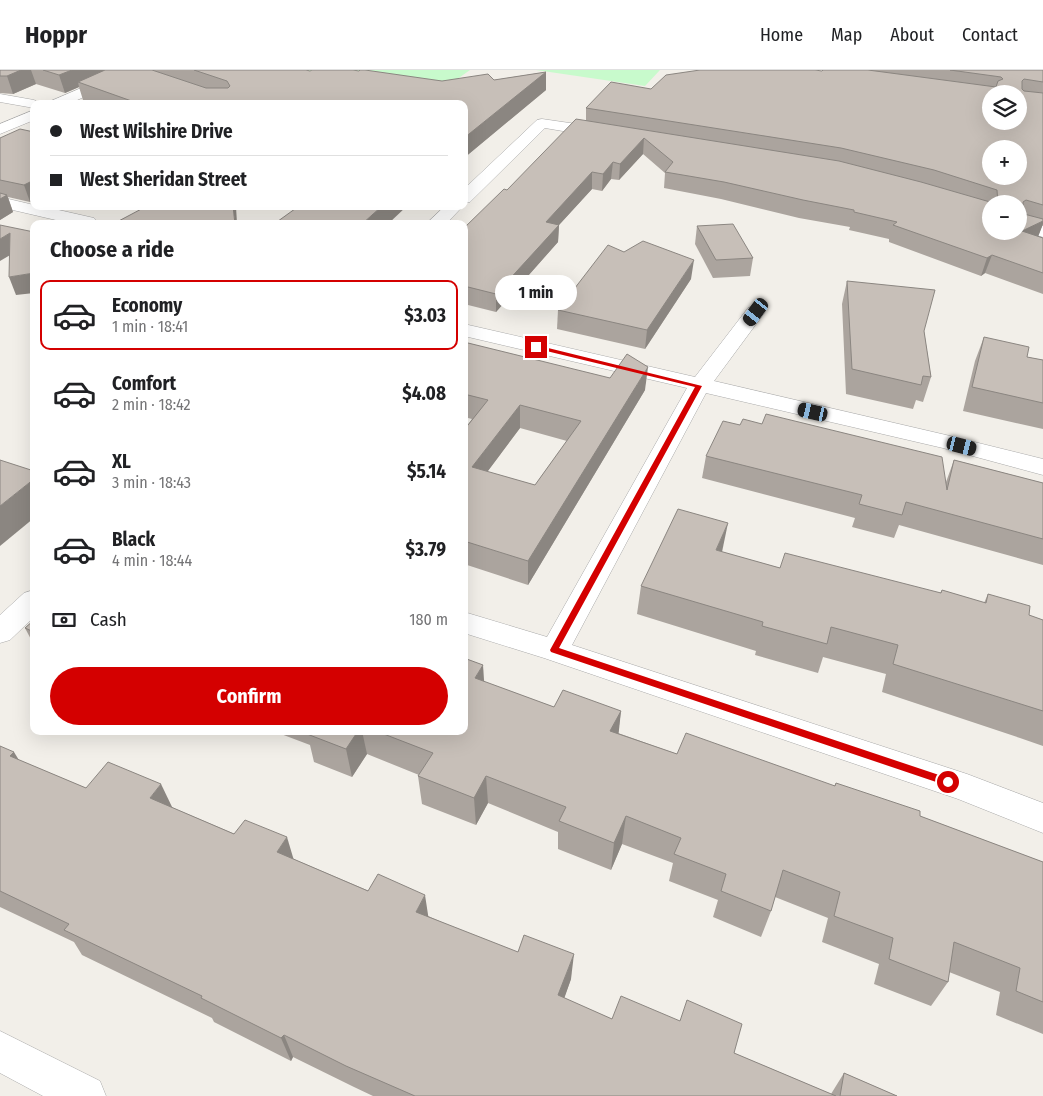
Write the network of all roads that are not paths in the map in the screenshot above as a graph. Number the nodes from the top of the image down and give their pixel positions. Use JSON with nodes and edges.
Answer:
{"nodes":[{"id":1,"x":137,"y":73,"type":"edge"},
{"id":2,"x":0,"y":98,"type":"edge"},
{"id":3,"x":66,"y":100,"type":"edge"},
{"id":4,"x":30,"y":103,"type":"edge"},
{"id":5,"x":30,"y":116,"type":"edge"},
{"id":6,"x":0,"y":130,"type":"edge"},
{"id":7,"x":620,"y":136,"type":"edge"},
{"id":8,"x":468,"y":194,"type":"edge"},
{"id":9,"x":0,"y":202,"type":"edge"},
{"id":10,"x":30,"y":209,"type":"edge"},
{"id":11,"x":35,"y":210,"type":"edge"},
{"id":12,"x":451,"y":210,"type":"edge"},
{"id":13,"x":79,"y":220,"type":"edge"},
{"id":14,"x":440,"y":220,"type":"edge"},
{"id":15,"x":1027,"y":227,"type":"edge"},
{"id":16,"x":1043,"y":232,"type":"edge"},
{"id":17,"x":756,"y":312,"type":"dead end"},
{"id":18,"x":468,"y":331,"type":"edge"},
{"id":19,"x":699,"y":386,"type":"junction"},
{"id":20,"x":1043,"y":467,"type":"edge"},
{"id":21,"x":30,"y":604,"type":"edge"},
{"id":22,"x":468,"y":623,"type":"edge"},
{"id":23,"x":0,"y":632,"type":"edge"},
{"id":24,"x":554,"y":650,"type":"junction"},
{"id":25,"x":1043,"y":818,"type":"edge"},
{"id":26,"x":0,"y":1051,"type":"edge"},
{"id":27,"x":85,"y":1096,"type":"edge"}],
"edges":[{"from":1,"to":3,"type":"street"},
{"from":2,"to":4,"type":"street"},
{"from":5,"to":6,"type":"street"},
{"from":7,"to":8,"type":"street"},
{"from":9,"to":10,"type":"street"},
{"from":11,"to":13,"type":"street"},
{"from":12,"to":14,"type":"street"},
{"from":15,"to":16,"type":"street"},
{"from":17,"to":19,"type":"street"},
{"from":18,"to":19,"type":"street"},
{"from":19,"to":20,"type":"street"},
{"from":19,"to":24,"type":"street"},
{"from":21,"to":23,"type":"street"},
{"from":22,"to":24,"type":"street"},
{"from":24,"to":25,"type":"street"},
{"from":26,"to":27,"type":"street"}]}
